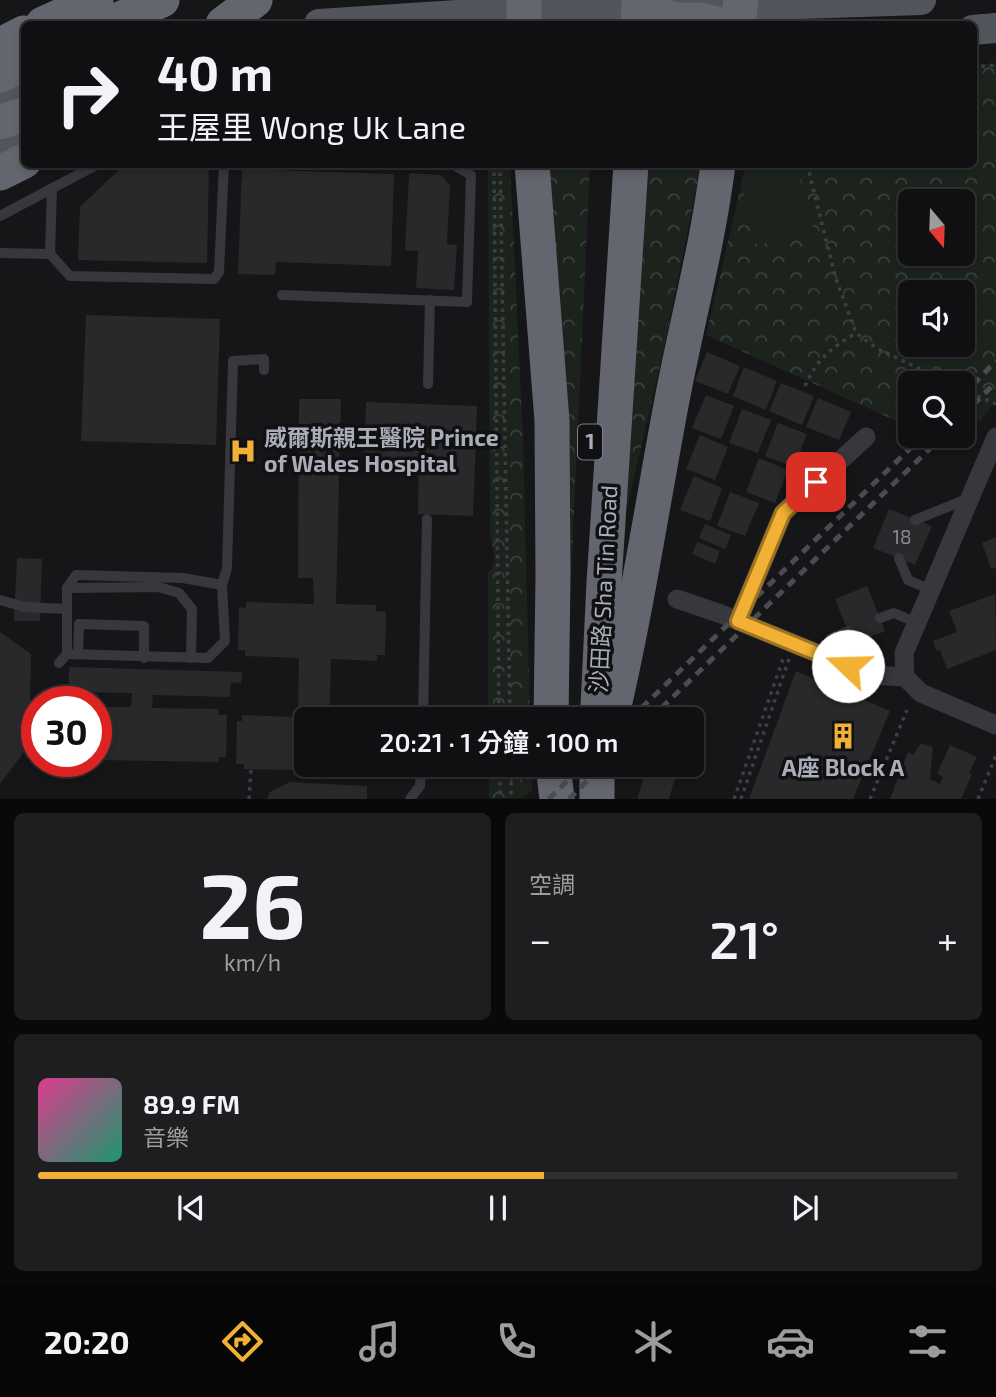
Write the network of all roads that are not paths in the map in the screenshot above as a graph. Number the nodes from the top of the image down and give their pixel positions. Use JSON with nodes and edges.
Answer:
{"nodes":[{"id":1,"x":96,"y":0,"type":"edge"},
{"id":2,"x":162,"y":0,"type":"edge"},
{"id":3,"x":255,"y":0,"type":"edge"},
{"id":4,"x":921,"y":0,"type":"edge"},
{"id":5,"x":634,"y":9,"type":"edge"},
{"id":6,"x":734,"y":14,"type":"edge"},
{"id":7,"x":527,"y":15,"type":"edge"},
{"id":8,"x":50,"y":21,"type":"edge"},
{"id":9,"x":116,"y":21,"type":"edge"},
{"id":10,"x":227,"y":21,"type":"edge"},
{"id":11,"x":388,"y":21,"type":"edge"},
{"id":12,"x":617,"y":21,"type":"edge"},
{"id":13,"x":996,"y":28,"type":"edge"},
{"id":14,"x":977,"y":30,"type":"edge"},
{"id":15,"x":21,"y":34,"type":"edge"},
{"id":16,"x":21,"y":40,"type":"edge"},
{"id":17,"x":0,"y":44,"type":"edge"},
{"id":18,"x":21,"y":64,"type":"edge"},
{"id":19,"x":0,"y":75,"type":"edge"},
{"id":20,"x":21,"y":87,"type":"edge"},
{"id":21,"x":0,"y":94,"type":"edge"},
{"id":22,"x":21,"y":116,"type":"edge"},
{"id":23,"x":0,"y":122,"type":"edge"},
{"id":24,"x":21,"y":138,"type":"edge"},
{"id":25,"x":0,"y":146,"type":"edge"},
{"id":26,"x":21,"y":162,"type":"edge"},
{"id":27,"x":91,"y":168,"type":"edge"},
{"id":28,"x":224,"y":168,"type":"edge"},
{"id":29,"x":459,"y":168,"type":"edge"},
{"id":30,"x":532,"y":168,"type":"edge"},
{"id":31,"x":608,"y":168,"type":"edge"},
{"id":32,"x":631,"y":168,"type":"edge"},
{"id":33,"x":718,"y":168,"type":"edge"},
{"id":34,"x":730,"y":168,"type":"edge"},
{"id":35,"x":0,"y":173,"type":"edge"},
{"id":36,"x":52,"y":189,"type":"junction"},
{"id":37,"x":712,"y":209,"type":"junction"},
{"id":38,"x":0,"y":216,"type":"edge"},
{"id":39,"x":0,"y":253,"type":"edge"},
{"id":40,"x":50,"y":254,"type":"junction"},
{"id":41,"x":282,"y":295,"type":"dead end"},
{"id":42,"x":429,"y":300,"type":"junction"},
{"id":43,"x":264,"y":370,"type":"dead end"},
{"id":44,"x":428,"y":384,"type":"dead end"},
{"id":45,"x":866,"y":437,"type":"dead end"},
{"id":46,"x":996,"y":437,"type":"edge"},
{"id":47,"x":969,"y":498,"type":"junction"},
{"id":48,"x":427,"y":519,"type":"dead end"},
{"id":49,"x":915,"y":520,"type":"dead end"},
{"id":50,"x":899,"y":558,"type":"dead end"},
{"id":51,"x":222,"y":585,"type":"junction"},
{"id":52,"x":67,"y":588,"type":"junction"},
{"id":53,"x":931,"y":590,"type":"junction"},
{"id":54,"x":677,"y":599,"type":"dead end"},
{"id":55,"x":0,"y":600,"type":"edge"},
{"id":56,"x":67,"y":610,"type":"junction"},
{"id":57,"x":880,"y":618,"type":"dead end"},
{"id":58,"x":738,"y":621,"type":"junction"},
{"id":59,"x":917,"y":623,"type":"junction"},
{"id":60,"x":848,"y":631,"type":"dead end"},
{"id":61,"x":66,"y":654,"type":"junction"},
{"id":62,"x":78,"y":654,"type":"junction"},
{"id":63,"x":144,"y":657,"type":"junction"},
{"id":64,"x":824,"y":657,"type":"junction"},
{"id":65,"x":191,"y":658,"type":"junction"},
{"id":66,"x":59,"y":663,"type":"dead end"},
{"id":67,"x":905,"y":677,"type":"junction"},
{"id":68,"x":423,"y":707,"type":"edge"},
{"id":69,"x":551,"y":707,"type":"edge"},
{"id":70,"x":575,"y":707,"type":"edge"},
{"id":71,"x":598,"y":707,"type":"edge"},
{"id":72,"x":614,"y":707,"type":"edge"},
{"id":73,"x":996,"y":725,"type":"edge"},
{"id":74,"x":420,"y":777,"type":"edge"},
{"id":75,"x":554,"y":777,"type":"edge"},
{"id":76,"x":410,"y":799,"type":"edge"},
{"id":77,"x":557,"y":799,"type":"edge"}],
"edges":[{"from":1,"to":8,"type":"highway"},
{"from":2,"to":9,"type":"highway"},
{"from":3,"to":10,"type":"highway"},
{"from":4,"to":6,"type":"main road"},
{"from":5,"to":6,"type":"highway"},
{"from":5,"to":7,"type":"main road"},
{"from":5,"to":12,"type":"highway"},
{"from":7,"to":11,"type":"main road"},
{"from":13,"to":14,"type":"main road"},
{"from":15,"to":17,"type":"highway","bridge":true},
{"from":16,"to":17,"type":"highway"},
{"from":18,"to":19,"type":"highway"},
{"from":20,"to":21,"type":"main road"},
{"from":22,"to":23,"type":"highway"},
{"from":24,"to":25,"type":"main road"},
{"from":26,"to":35,"type":"highway"},
{"from":27,"to":36,"type":"lane"},
{"from":28,"to":40,"type":"lane"},
{"from":29,"to":42,"type":"lane"},
{"from":30,"to":69,"type":"highway"},
{"from":31,"to":70,"type":"highway","name":"沙田路 Sha Tin Road","number":"1"},
{"from":32,"to":71,"type":"highway","name":"沙田路 Sha Tin Road","number":"1"},
{"from":33,"to":37,"type":"highway"},
{"from":34,"to":37,"type":"highway"},
{"from":36,"to":38,"type":"lane"},
{"from":36,"to":40,"type":"lane"},
{"from":37,"to":72,"type":"highway"},
{"from":39,"to":40,"type":"lane"},
{"from":41,"to":42,"type":"lane"},
{"from":42,"to":44,"type":"lane"},
{"from":43,"to":51,"type":"lane"},
{"from":45,"to":58,"type":"street"},
{"from":46,"to":47,"type":"street"},
{"from":47,"to":49,"type":"lane"},
{"from":47,"to":53,"type":"street"},
{"from":48,"to":68,"type":"lane"},
{"from":50,"to":53,"type":"lane"},
{"from":51,"to":52,"type":"lane"},
{"from":51,"to":65,"type":"lane"},
{"from":52,"to":56,"type":"lane"},
{"from":52,"to":65,"type":"lane"},
{"from":53,"to":59,"type":"street"},
{"from":54,"to":58,"type":"street"},
{"from":55,"to":56,"type":"lane"},
{"from":56,"to":61,"type":"lane"},
{"from":57,"to":59,"type":"lane"},
{"from":58,"to":64,"type":"street"},
{"from":59,"to":67,"type":"street"},
{"from":60,"to":64,"type":"lane"},
{"from":61,"to":62,"type":"lane"},
{"from":61,"to":66,"type":"lane"},
{"from":62,"to":63,"type":"lane"},
{"from":62,"to":63,"type":"lane"},
{"from":63,"to":65,"type":"lane"},
{"from":64,"to":67,"type":"street"},
{"from":67,"to":73,"type":"street"},
{"from":74,"to":76,"type":"lane"},
{"from":75,"to":77,"type":"highway"}]}
